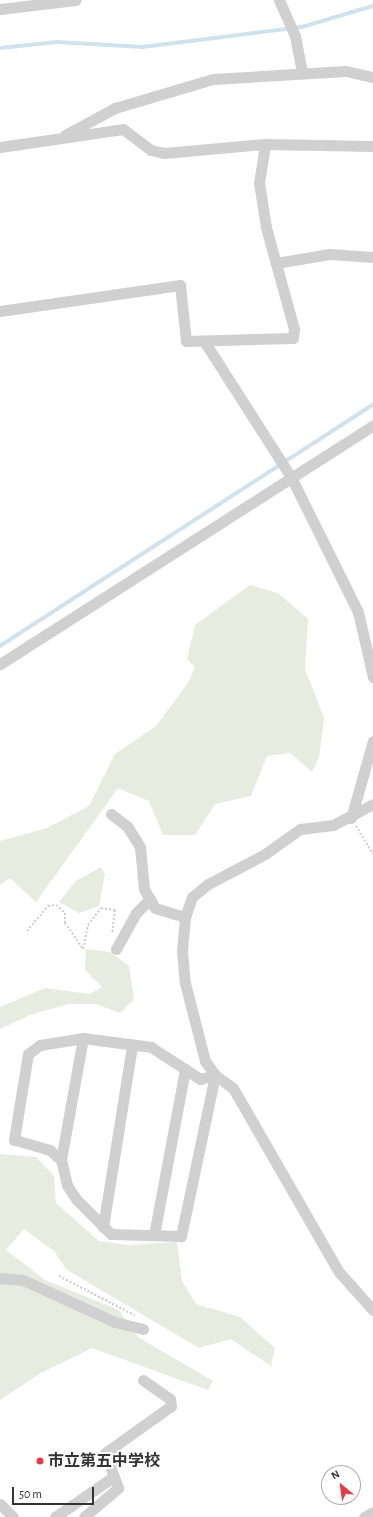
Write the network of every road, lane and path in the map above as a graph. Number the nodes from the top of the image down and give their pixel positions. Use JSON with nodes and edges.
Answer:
{"nodes":[{"id":1,"x":75,"y":0,"type":"edge"},
{"id":2,"x":279,"y":0,"type":"edge"},
{"id":3,"x":0,"y":9,"type":"edge"},
{"id":4,"x":302,"y":73,"type":"junction"},
{"id":5,"x":373,"y":77,"type":"edge"},
{"id":6,"x":64,"y":138,"type":"junction"},
{"id":7,"x":265,"y":144,"type":"junction"},
{"id":8,"x":373,"y":146,"type":"edge"},
{"id":9,"x":0,"y":147,"type":"edge"},
{"id":10,"x":373,"y":258,"type":"edge"},
{"id":11,"x":276,"y":263,"type":"junction"},
{"id":12,"x":0,"y":311,"type":"edge"},
{"id":13,"x":204,"y":341,"type":"junction"},
{"id":14,"x":373,"y":425,"type":"edge"},
{"id":15,"x":291,"y":477,"type":"junction"},
{"id":16,"x":0,"y":664,"type":"edge"},
{"id":17,"x":373,"y":677,"type":"edge"},
{"id":18,"x":373,"y":741,"type":"edge"},
{"id":19,"x":373,"y":804,"type":"edge"},
{"id":20,"x":111,"y":814,"type":"dead end"},
{"id":21,"x":351,"y":818,"type":"junction"},
{"id":22,"x":373,"y":854,"type":"edge"},
{"id":23,"x":150,"y":899,"type":"junction"},
{"id":24,"x":185,"y":917,"type":"junction"},
{"id":25,"x":27,"y":931,"type":"dead end"},
{"id":26,"x":116,"y":949,"type":"joint"},
{"id":27,"x":83,"y":1038,"type":"junction"},
{"id":28,"x":132,"y":1045,"type":"junction"},
{"id":29,"x":185,"y":1069,"type":"junction"},
{"id":30,"x":214,"y":1075,"type":"junction"},
{"id":31,"x":61,"y":1160,"type":"junction"},
{"id":32,"x":103,"y":1227,"type":"junction"},
{"id":33,"x":154,"y":1235,"type":"junction"},
{"id":34,"x":59,"y":1276,"type":"dead end"},
{"id":35,"x":0,"y":1278,"type":"edge"},
{"id":36,"x":373,"y":1310,"type":"edge"},
{"id":37,"x":143,"y":1329,"type":"joint"},
{"id":38,"x":143,"y":1380,"type":"dead end"},
{"id":39,"x":113,"y":1477,"type":"junction"},
{"id":40,"x":0,"y":1504,"type":"edge"},
{"id":41,"x":373,"y":1512,"type":"edge"},
{"id":42,"x":13,"y":1517,"type":"edge"},
{"id":43,"x":55,"y":1517,"type":"edge"},
{"id":44,"x":84,"y":1517,"type":"edge"},
{"id":45,"x":364,"y":1517,"type":"edge"}],
"edges":[{"from":1,"to":3,"type":"street"},
{"from":2,"to":4,"type":"street"},
{"from":4,"to":5,"type":"street"},
{"from":4,"to":6,"type":"street"},
{"from":6,"to":7,"type":"street"},
{"from":6,"to":9,"type":"street"},
{"from":7,"to":8,"type":"street"},
{"from":7,"to":11,"type":"street"},
{"from":10,"to":11,"type":"street"},
{"from":11,"to":13,"type":"street"},
{"from":12,"to":13,"type":"street"},
{"from":13,"to":15,"type":"street"},
{"from":14,"to":15,"type":"street"},
{"from":15,"to":16,"type":"street"},
{"from":15,"to":17,"type":"street"},
{"from":18,"to":21,"type":"street"},
{"from":19,"to":21,"type":"street"},
{"from":20,"to":23,"type":"street"},
{"from":21,"to":22,"type":"path"},
{"from":21,"to":24,"type":"street"},
{"from":23,"to":24,"type":"street"},
{"from":23,"to":26,"type":"street"},
{"from":24,"to":30,"type":"street"},
{"from":25,"to":26,"type":"path"},
{"from":27,"to":28,"type":"street"},
{"from":27,"to":31,"type":"street"},
{"from":27,"to":31,"type":"street"},
{"from":28,"to":29,"type":"street"},
{"from":28,"to":32,"type":"street"},
{"from":29,"to":30,"type":"street"},
{"from":29,"to":33,"type":"street"},
{"from":30,"to":33,"type":"street"},
{"from":30,"to":36,"type":"street"},
{"from":31,"to":32,"type":"street"},
{"from":32,"to":33,"type":"street"},
{"from":34,"to":37,"type":"path"},
{"from":35,"to":37,"type":"street"},
{"from":38,"to":39,"type":"street"},
{"from":39,"to":43,"type":"street"},
{"from":39,"to":44,"type":"street"},
{"from":40,"to":42,"type":"street"},
{"from":41,"to":45,"type":"street"}]}
